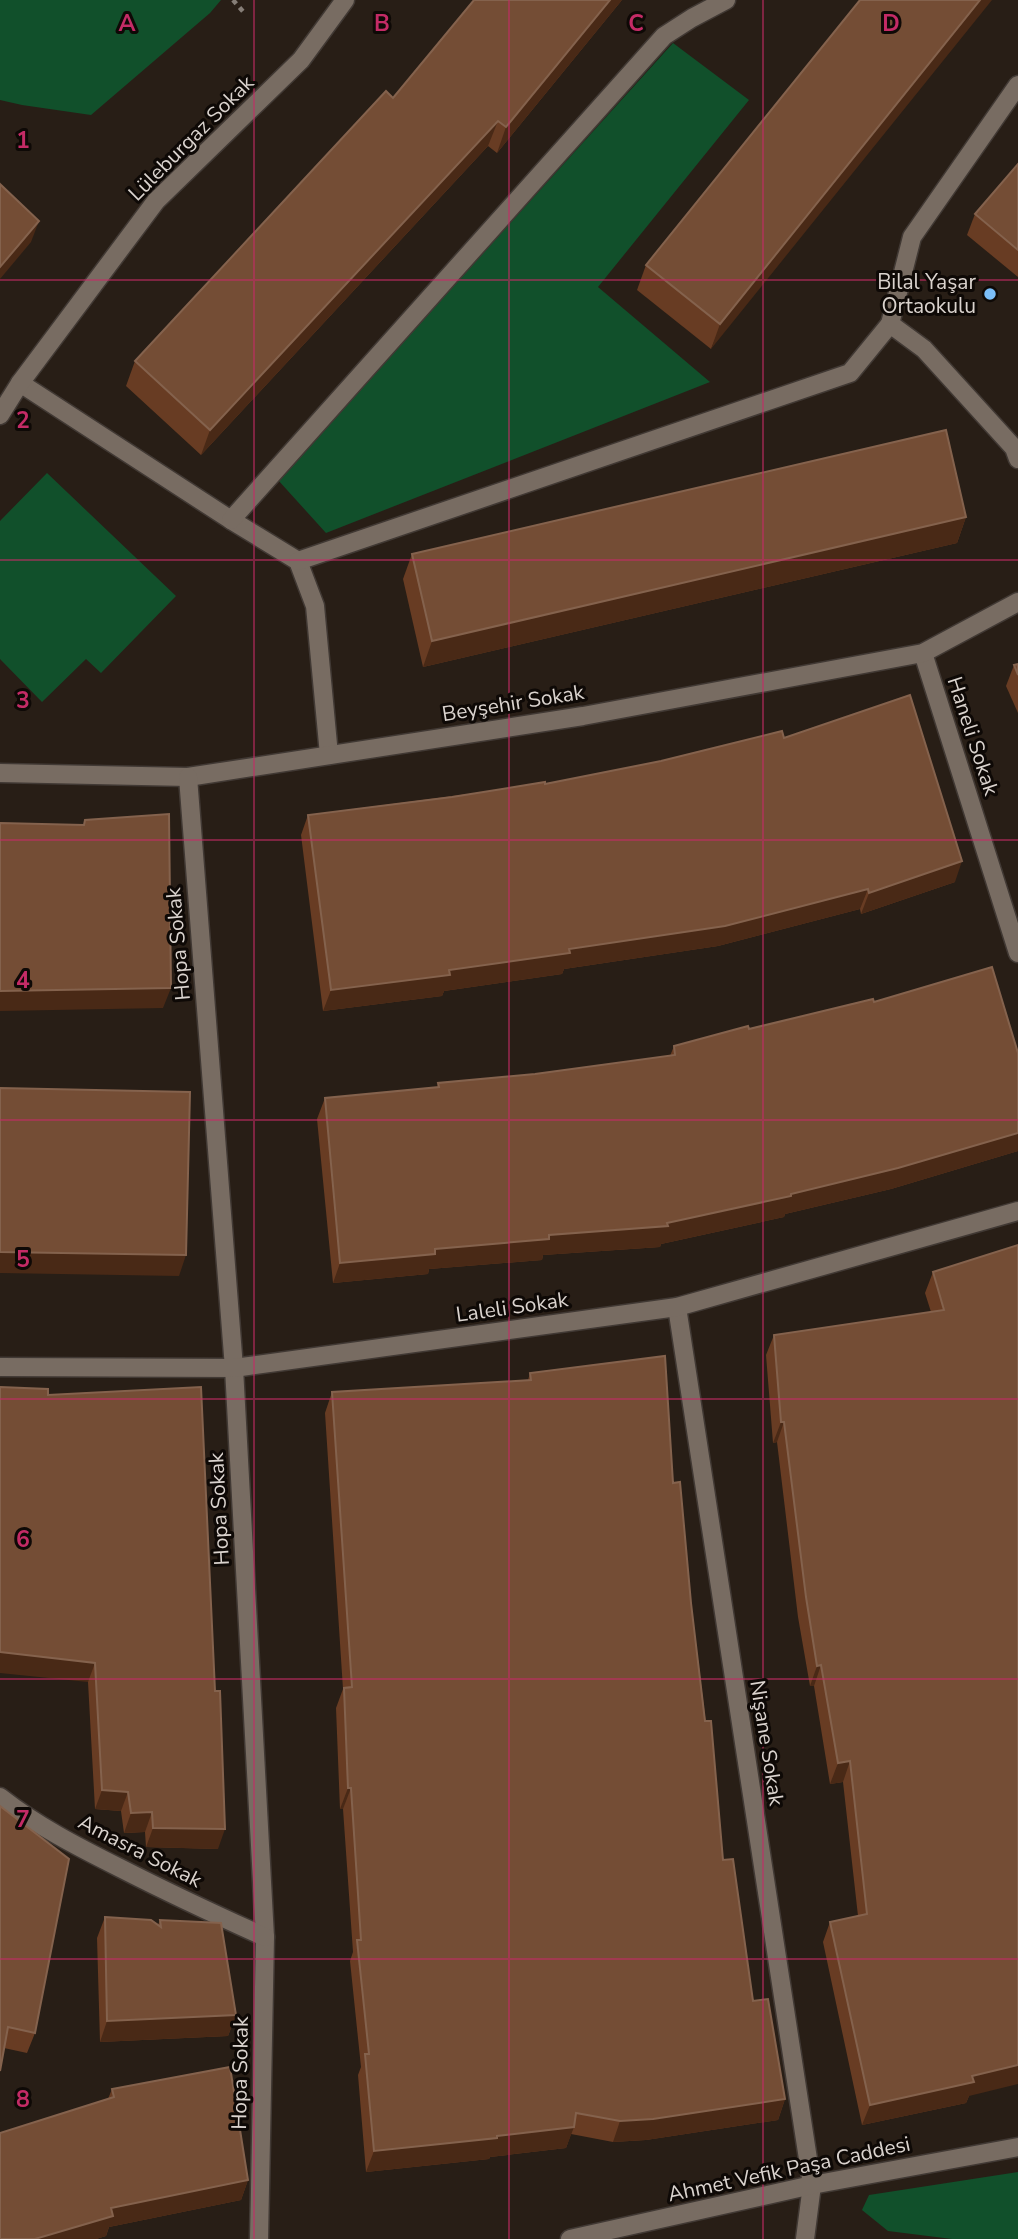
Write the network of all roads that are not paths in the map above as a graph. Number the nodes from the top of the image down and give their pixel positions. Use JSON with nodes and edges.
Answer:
{"nodes":[{"id":1,"x":345,"y":0,"type":"edge"},
{"id":2,"x":726,"y":0,"type":"edge"},
{"id":3,"x":1018,"y":85,"type":"edge"},
{"id":4,"x":890,"y":324,"type":"junction"},
{"id":5,"x":20,"y":383,"type":"junction"},
{"id":6,"x":0,"y":415,"type":"edge"},
{"id":7,"x":1018,"y":458,"type":"edge"},
{"id":8,"x":231,"y":520,"type":"junction"},
{"id":9,"x":298,"y":561,"type":"junction"},
{"id":10,"x":1018,"y":602,"type":"edge"},
{"id":11,"x":923,"y":653,"type":"junction"},
{"id":12,"x":329,"y":755,"type":"junction"},
{"id":13,"x":0,"y":772,"type":"edge"},
{"id":14,"x":188,"y":777,"type":"junction"},
{"id":15,"x":1018,"y":953,"type":"edge"},
{"id":16,"x":1018,"y":1211,"type":"edge"},
{"id":17,"x":677,"y":1307,"type":"junction"},
{"id":18,"x":0,"y":1367,"type":"edge"},
{"id":19,"x":234,"y":1368,"type":"junction"},
{"id":20,"x":0,"y":1797,"type":"edge"},
{"id":21,"x":265,"y":1937,"type":"junction"},
{"id":22,"x":1018,"y":2147,"type":"edge"},
{"id":23,"x":812,"y":2185,"type":"junction"},
{"id":24,"x":260,"y":2239,"type":"edge"},
{"id":25,"x":570,"y":2239,"type":"edge"},
{"id":26,"x":805,"y":2239,"type":"edge"}],
"edges":[{"from":1,"to":5,"type":"street","name":"Lüleburgaz Sokak"},
{"from":2,"to":8,"type":"street"},
{"from":3,"to":4,"type":"street"},
{"from":4,"to":7,"type":"street"},
{"from":4,"to":9,"type":"street"},
{"from":5,"to":6,"type":"street","name":"Lüleburgaz Sokak"},
{"from":5,"to":8,"type":"street"},
{"from":8,"to":9,"type":"street"},
{"from":9,"to":12,"type":"street"},
{"from":10,"to":11,"type":"street","name":"Beyşehir Sokak"},
{"from":11,"to":12,"type":"street","name":"Beyşehir Sokak"},
{"from":11,"to":15,"type":"street","name":"Haneli Sokak"},
{"from":12,"to":14,"type":"street","name":"Beyşehir Sokak"},
{"from":13,"to":14,"type":"street","name":"Beyşehir Sokak"},
{"from":14,"to":19,"type":"street","name":"Hopa Sokak"},
{"from":16,"to":17,"type":"street","name":"Laleli Sokak"},
{"from":17,"to":19,"type":"street","name":"Laleli Sokak"},
{"from":17,"to":23,"type":"street","name":"Nişane Sokak"},
{"from":18,"to":19,"type":"street","name":"Laleli Sokak"},
{"from":19,"to":21,"type":"street","name":"Hopa Sokak"},
{"from":20,"to":21,"type":"street","name":"Amasra Sokak"},
{"from":21,"to":24,"type":"street","name":"Hopa Sokak"},
{"from":22,"to":23,"type":"street","name":"Ahmet Vefik Paşa Caddesi"},
{"from":23,"to":25,"type":"street","name":"Ahmet Vefik Paşa Caddesi"},
{"from":23,"to":26,"type":"street","name":"Nişane Sokak"}]}
